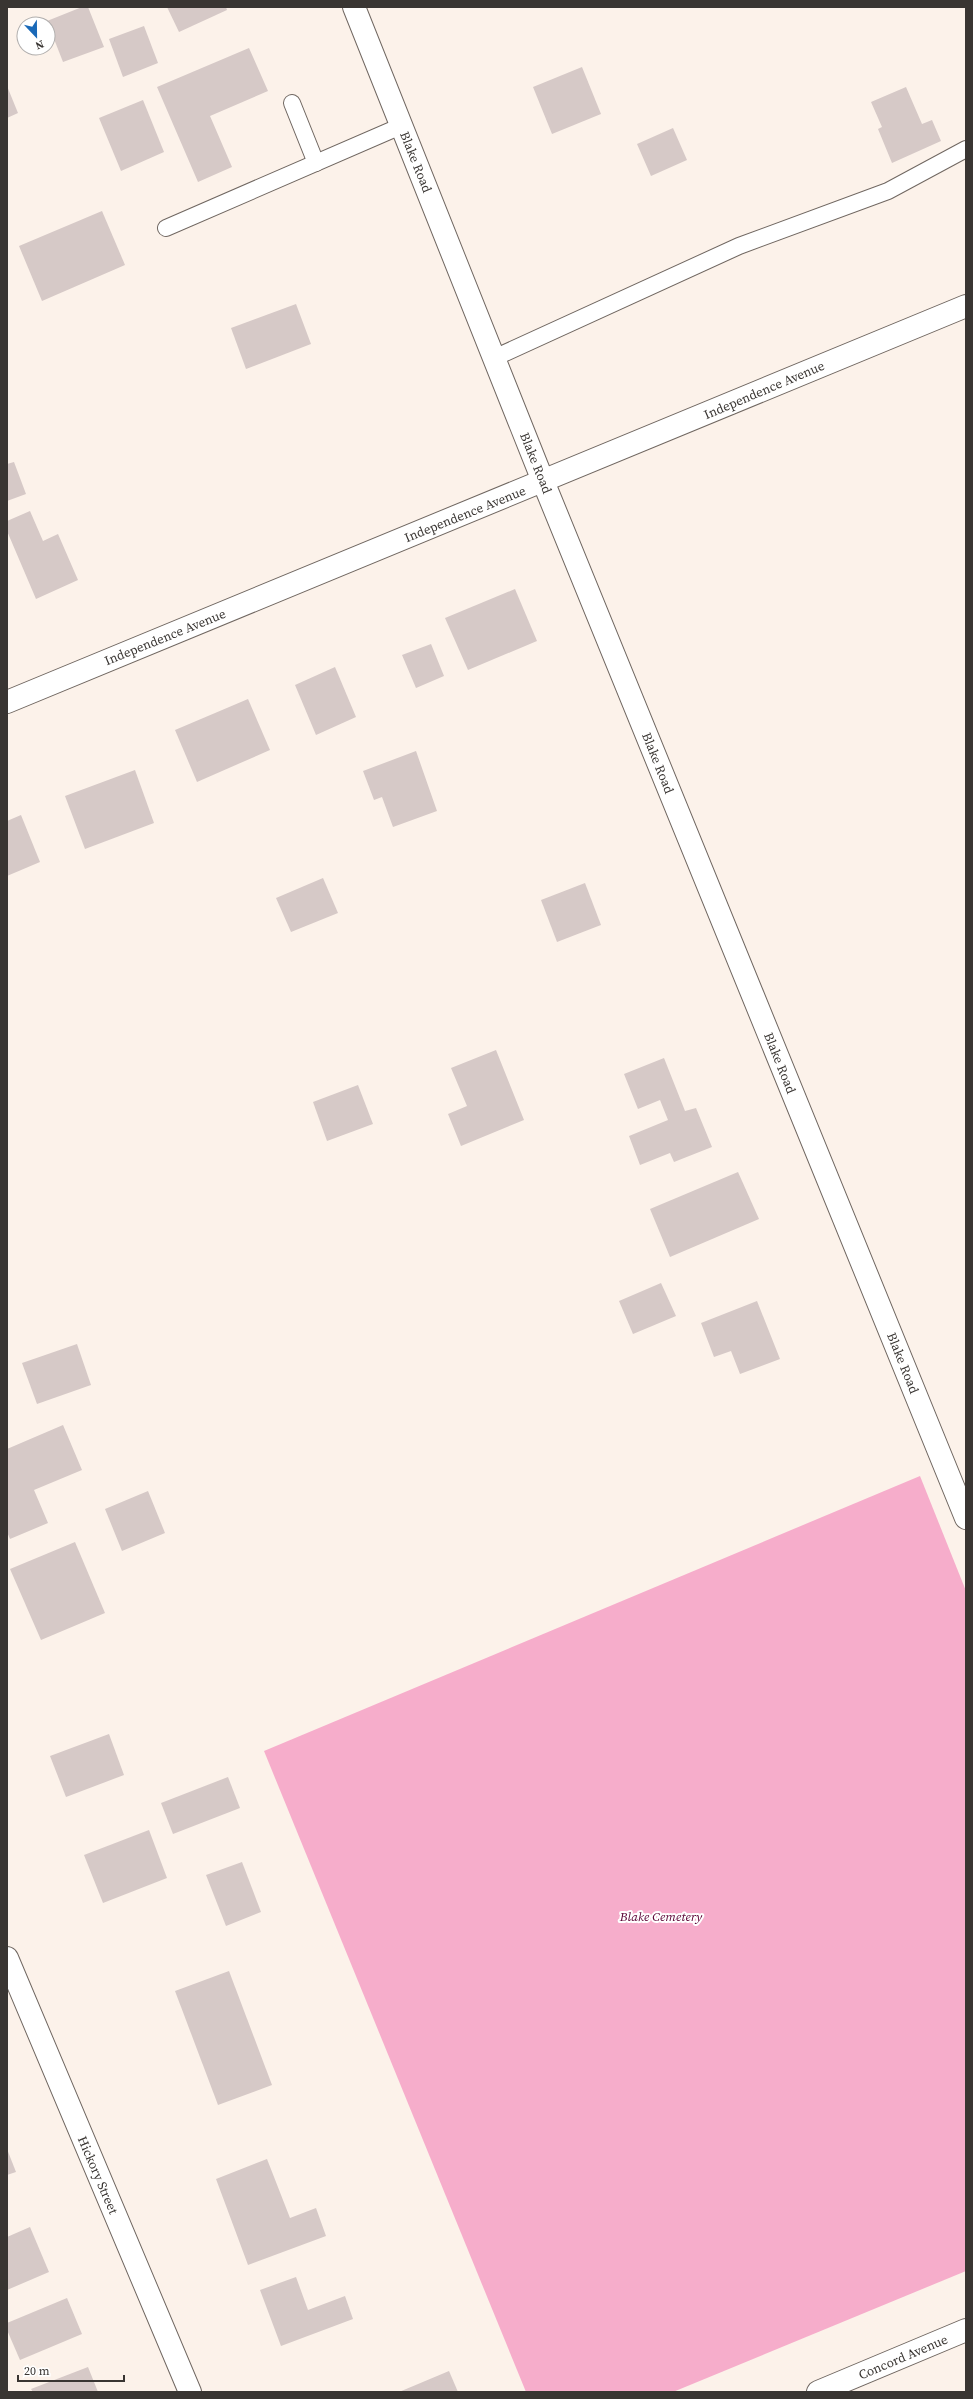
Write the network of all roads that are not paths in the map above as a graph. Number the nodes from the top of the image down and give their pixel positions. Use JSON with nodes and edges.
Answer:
{"nodes":[{"id":1,"x":354,"y":7,"type":"edge"},
{"id":2,"x":292,"y":103,"type":"dead end"},
{"id":3,"x":402,"y":126,"type":"junction"},
{"id":4,"x":966,"y":150,"type":"edge"},
{"id":5,"x":316,"y":163,"type":"junction"},
{"id":6,"x":166,"y":228,"type":"dead end"},
{"id":7,"x":966,"y":306,"type":"edge"},
{"id":8,"x":494,"y":358,"type":"junction"},
{"id":9,"x":543,"y":481,"type":"junction"},
{"id":10,"x":7,"y":702,"type":"edge"},
{"id":11,"x":966,"y":1518,"type":"edge"},
{"id":12,"x":7,"y":1958,"type":"edge"},
{"id":13,"x":966,"y":2330,"type":"edge"},
{"id":14,"x":190,"y":2392,"type":"edge"},
{"id":15,"x":818,"y":2392,"type":"edge"}],
"edges":[{"from":1,"to":3,"type":"street","name":"Blake Road"},
{"from":2,"to":5,"type":"lane"},
{"from":3,"to":5,"type":"lane"},
{"from":3,"to":8,"type":"street","name":"Blake Road"},
{"from":4,"to":8,"type":"lane"},
{"from":5,"to":6,"type":"lane"},
{"from":7,"to":9,"type":"street","name":"Independence Avenue"},
{"from":8,"to":9,"type":"street","name":"Blake Road"},
{"from":9,"to":10,"type":"street","name":"Independence Avenue"},
{"from":9,"to":11,"type":"street","name":"Blake Road"},
{"from":12,"to":14,"type":"street","name":"Hickory Street"},
{"from":13,"to":15,"type":"street","name":"Concord Avenue"}]}
